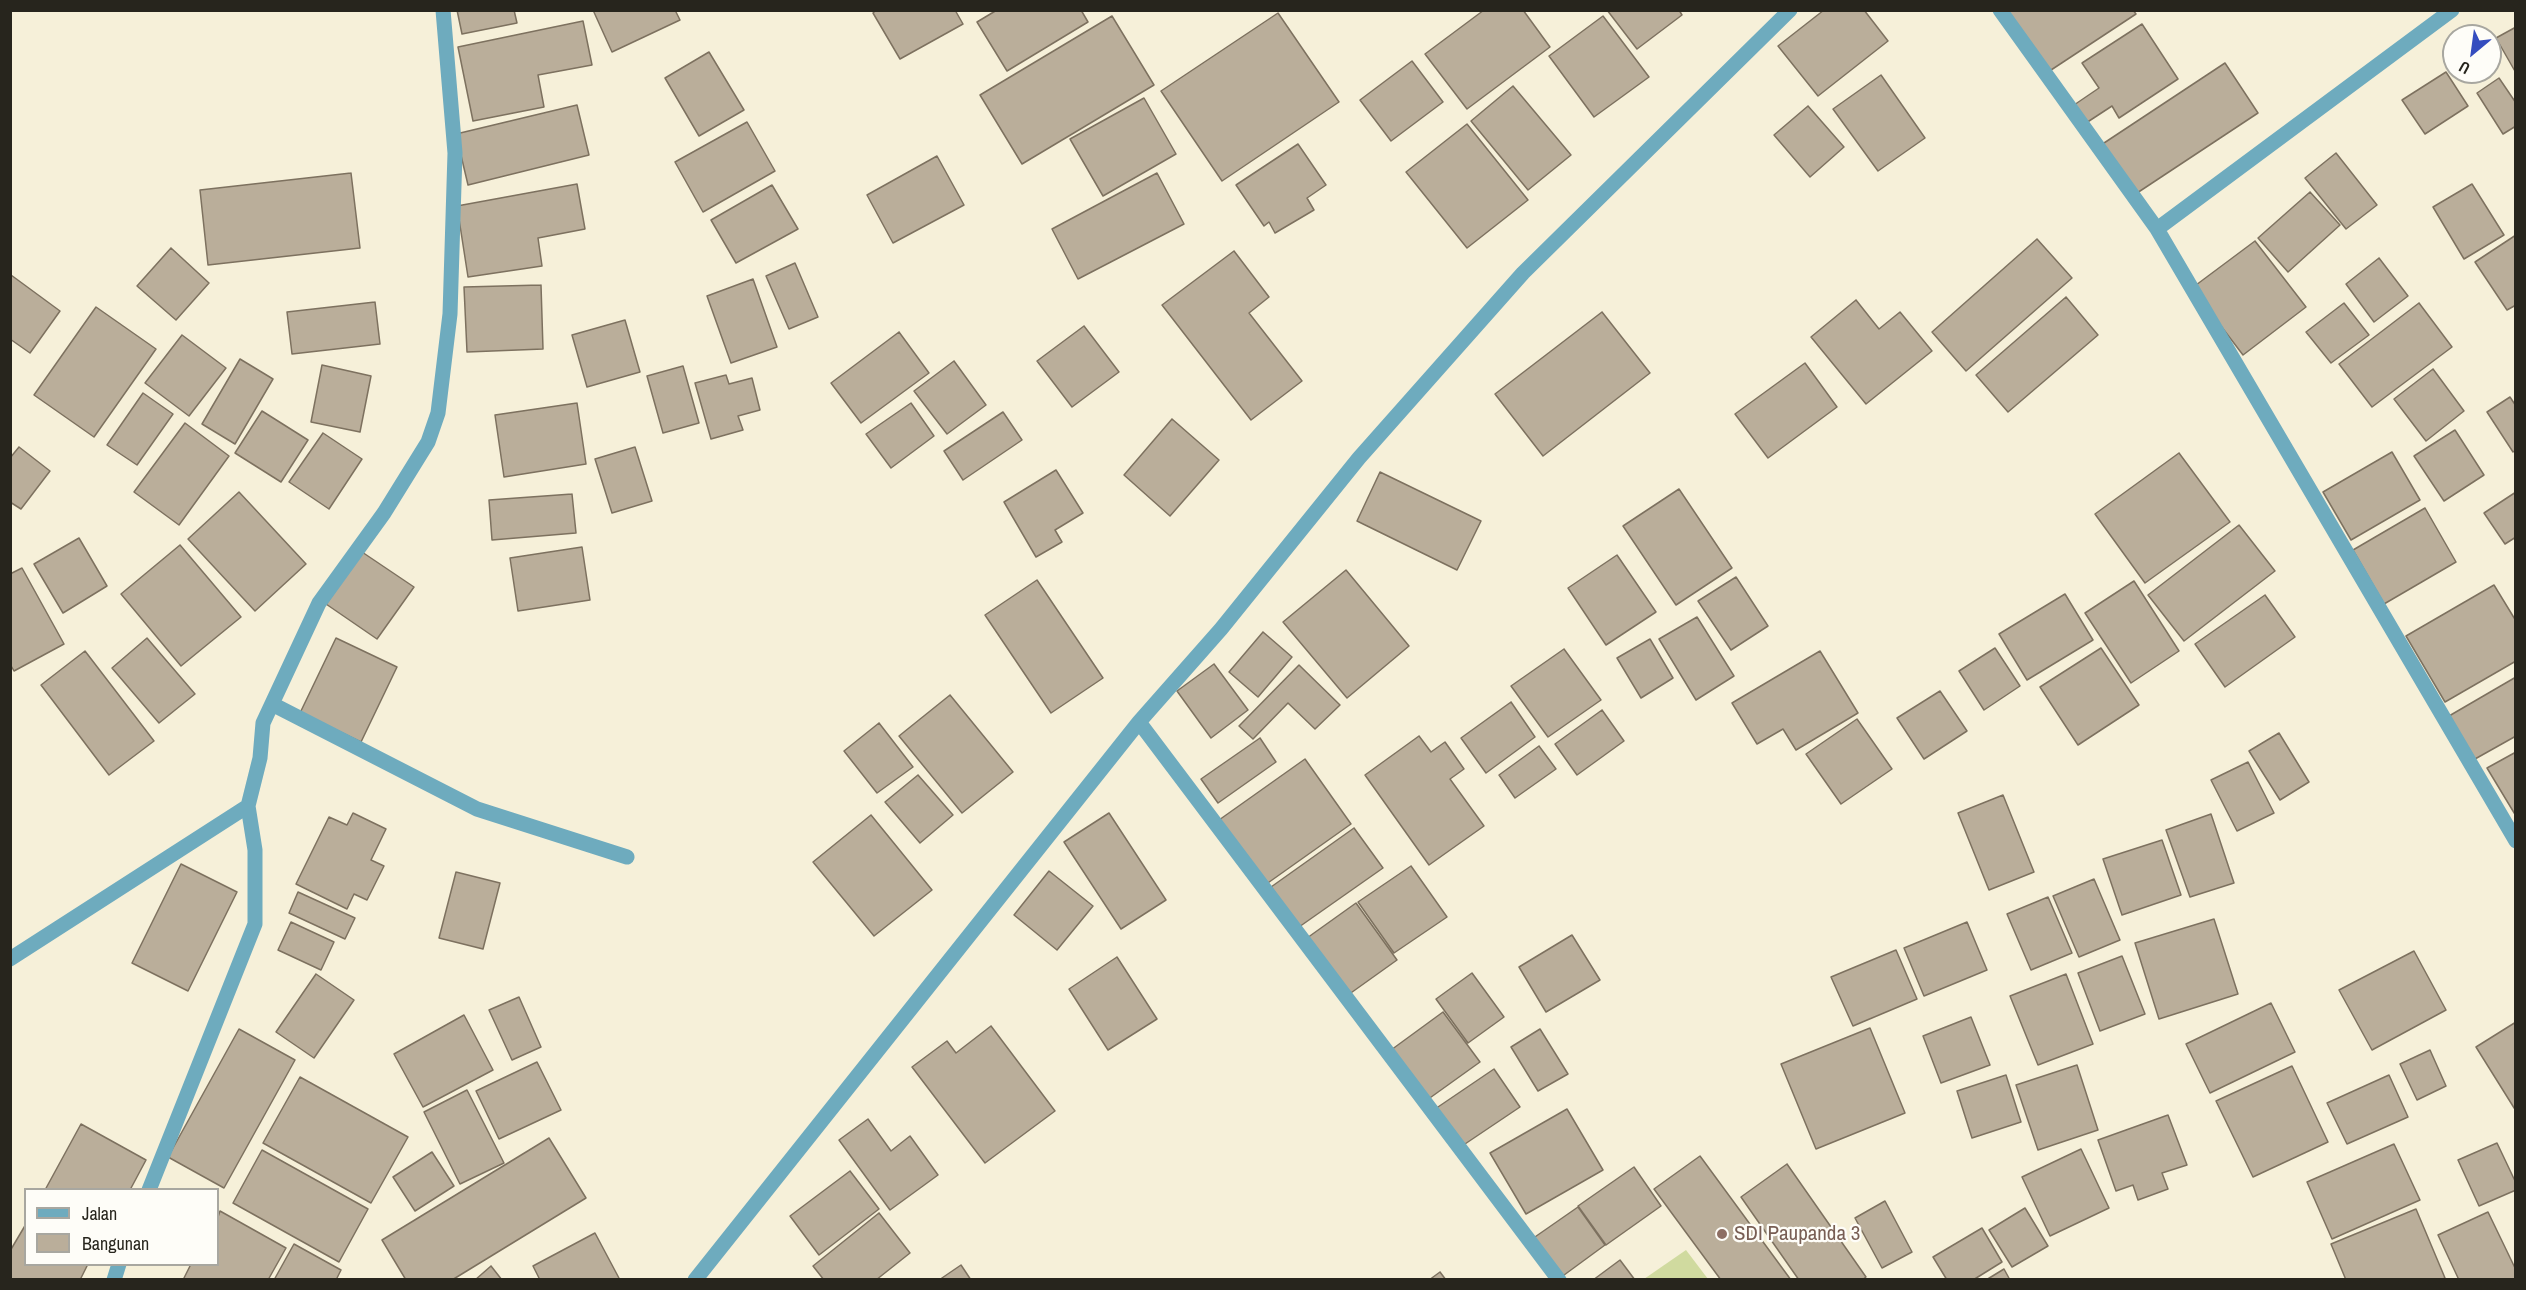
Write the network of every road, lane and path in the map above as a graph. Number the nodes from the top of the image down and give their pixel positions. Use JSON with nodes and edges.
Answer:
{"nodes":[{"id":1,"x":443,"y":10,"type":"edge"},
{"id":2,"x":1790,"y":10,"type":"edge"},
{"id":3,"x":2000,"y":10,"type":"edge"},
{"id":4,"x":2452,"y":10,"type":"edge"},
{"id":5,"x":2157,"y":229,"type":"junction"},
{"id":6,"x":272,"y":704,"type":"junction"},
{"id":7,"x":1139,"y":722,"type":"junction"},
{"id":8,"x":248,"y":806,"type":"junction"},
{"id":9,"x":2516,"y":841,"type":"edge"},
{"id":10,"x":627,"y":856,"type":"dead end"},
{"id":11,"x":10,"y":959,"type":"edge"},
{"id":12,"x":150,"y":1188,"type":"edge"},
{"id":13,"x":695,"y":1280,"type":"edge"},
{"id":14,"x":1559,"y":1280,"type":"edge"}],
"edges":[{"from":1,"to":6,"type":"street"},
{"from":2,"to":7,"type":"street"},
{"from":3,"to":5,"type":"street"},
{"from":4,"to":5,"type":"street"},
{"from":5,"to":9,"type":"street"},
{"from":6,"to":8,"type":"street"},
{"from":6,"to":10,"type":"street"},
{"from":7,"to":13,"type":"street"},
{"from":7,"to":14,"type":"street"},
{"from":8,"to":11,"type":"street"},
{"from":8,"to":12,"type":"street"}]}
